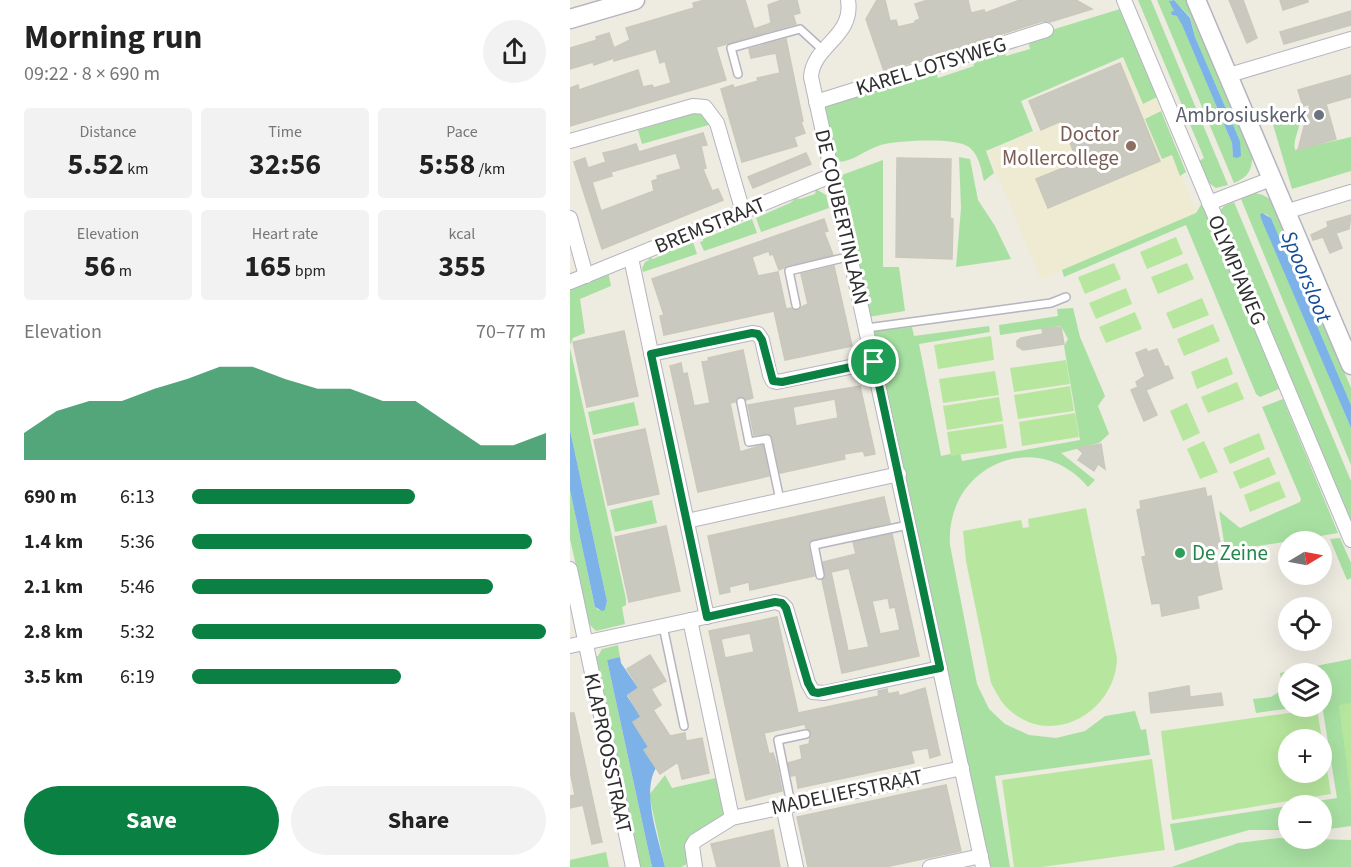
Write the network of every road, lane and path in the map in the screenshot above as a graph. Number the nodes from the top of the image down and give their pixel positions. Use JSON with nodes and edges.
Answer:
{"nodes":[{"id":1,"x":635,"y":0,"type":"edge"},
{"id":2,"x":848,"y":0,"type":"edge"},
{"id":3,"x":1124,"y":0,"type":"edge"},
{"id":4,"x":1196,"y":0,"type":"edge"},
{"id":5,"x":570,"y":19,"type":"edge"},
{"id":6,"x":1046,"y":30,"type":"dead end"},
{"id":7,"x":1351,"y":39,"type":"edge"},
{"id":8,"x":824,"y":51,"type":"junction"},
{"id":9,"x":738,"y":74,"type":"dead end"},
{"id":10,"x":1229,"y":75,"type":"junction"},
{"id":11,"x":816,"y":102,"type":"junction"},
{"id":12,"x":570,"y":141,"type":"edge"},
{"id":13,"x":833,"y":176,"type":"junction"},
{"id":14,"x":1271,"y":179,"type":"junction"},
{"id":15,"x":1351,"y":192,"type":"edge"},
{"id":16,"x":1209,"y":203,"type":"junction"},
{"id":17,"x":743,"y":212,"type":"junction"},
{"id":18,"x":1285,"y":212,"type":"junction"},
{"id":19,"x":570,"y":218,"type":"edge"},
{"id":20,"x":851,"y":256,"type":"junction"},
{"id":21,"x":631,"y":258,"type":"junction"},
{"id":22,"x":586,"y":276,"type":"junction"},
{"id":23,"x":570,"y":282,"type":"edge"},
{"id":24,"x":1066,"y":297,"type":"dead end"},
{"id":25,"x":796,"y":305,"type":"dead end"},
{"id":26,"x":867,"y":328,"type":"junction"},
{"id":27,"x":651,"y":354,"type":"junction"},
{"id":28,"x":874,"y":362,"type":"junction"},
{"id":29,"x":1351,"y":365,"type":"edge"},
{"id":30,"x":741,"y":402,"type":"dead end"},
{"id":31,"x":899,"y":474,"type":"junction"},
{"id":32,"x":780,"y":500,"type":"junction"},
{"id":33,"x":687,"y":521,"type":"junction"},
{"id":34,"x":909,"y":524,"type":"junction"},
{"id":35,"x":1351,"y":540,"type":"edge"},
{"id":36,"x":570,"y":569,"type":"edge"},
{"id":37,"x":820,"y":575,"type":"dead end"},
{"id":38,"x":707,"y":617,"type":"junction"},
{"id":39,"x":690,"y":620,"type":"junction"},
{"id":40,"x":663,"y":626,"type":"junction"},
{"id":41,"x":585,"y":643,"type":"junction"},
{"id":42,"x":570,"y":646,"type":"edge"},
{"id":43,"x":940,"y":668,"type":"junction"},
{"id":44,"x":684,"y":726,"type":"dead end"},
{"id":45,"x":806,"y":734,"type":"dead end"},
{"id":46,"x":962,"y":768,"type":"junction"},
{"id":47,"x":787,"y":805,"type":"junction"},
{"id":48,"x":732,"y":818,"type":"junction"},
{"id":49,"x":982,"y":862,"type":"edge"},
{"id":50,"x":633,"y":867,"type":"edge"},
{"id":51,"x":695,"y":867,"type":"edge"},
{"id":52,"x":796,"y":867,"type":"edge"},
{"id":53,"x":930,"y":867,"type":"edge"}],
"edges":[{"from":1,"to":5,"type":"main road"},
{"from":2,"to":8,"type":"street","name":"DE COUBERTINLAAN"},
{"from":3,"to":16,"type":"street","name":"OLYMPIAWEG"},
{"from":4,"to":10,"type":"main road"},
{"from":6,"to":11,"type":"street","name":"KAREL LOTSYWEG"},
{"from":7,"to":10,"type":"street"},
{"from":8,"to":9,"type":"lane"},
{"from":8,"to":11,"type":"street","name":"DE COUBERTINLAAN"},
{"from":10,"to":14,"type":"main road"},
{"from":11,"to":13,"type":"street","name":"DE COUBERTINLAAN"},
{"from":12,"to":17,"type":"street"},
{"from":13,"to":17,"type":"street","name":"BREMSTRAAT"},
{"from":13,"to":20,"type":"street","name":"DE COUBERTINLAAN"},
{"from":14,"to":16,"type":"street"},
{"from":14,"to":18,"type":"main road"},
{"from":15,"to":18,"type":"street"},
{"from":16,"to":35,"type":"street","name":"OLYMPIAWEG"},
{"from":17,"to":21,"type":"street","name":"BREMSTRAAT"},
{"from":18,"to":29,"type":"main road"},
{"from":19,"to":22,"type":"street"},
{"from":20,"to":25,"type":"lane"},
{"from":20,"to":26,"type":"street","name":"DE COUBERTINLAAN"},
{"from":21,"to":22,"type":"street","name":"BREMSTRAAT"},
{"from":21,"to":27,"type":"street"},
{"from":22,"to":23,"type":"street"},
{"from":24,"to":26,"type":"lane"},
{"from":26,"to":28,"type":"street","name":"DE COUBERTINLAAN"},
{"from":27,"to":28,"type":"street"},
{"from":27,"to":33,"type":"street"},
{"from":28,"to":31,"type":"street","name":"DE COUBERTINLAAN"},
{"from":30,"to":32,"type":"lane"},
{"from":31,"to":32,"type":"street"},
{"from":31,"to":34,"type":"street","name":"DE COUBERTINLAAN"},
{"from":32,"to":33,"type":"street"},
{"from":33,"to":38,"type":"street"},
{"from":34,"to":37,"type":"lane"},
{"from":34,"to":43,"type":"street","name":"DE COUBERTINLAAN"},
{"from":36,"to":41,"type":"street","name":"KLAPROOSSTRAAT"},
{"from":38,"to":39,"type":"street"},
{"from":38,"to":43,"type":"street"},
{"from":39,"to":40,"type":"street"},
{"from":39,"to":48,"type":"street"},
{"from":40,"to":41,"type":"street"},
{"from":40,"to":44,"type":"lane"},
{"from":41,"to":42,"type":"street"},
{"from":41,"to":50,"type":"street","name":"KLAPROOSSTRAAT"},
{"from":43,"to":46,"type":"street","name":"DE COUBERTINLAAN"},
{"from":45,"to":47,"type":"lane"},
{"from":46,"to":47,"type":"street","name":"MADELIEFSTRAAT"},
{"from":46,"to":49,"type":"street","name":"DE COUBERTINLAAN"},
{"from":47,"to":48,"type":"street","name":"MADELIEFSTRAAT"},
{"from":47,"to":52,"type":"street"},
{"from":48,"to":51,"type":"street","name":"MADELIEFSTRAAT"},
{"from":49,"to":53,"type":"street"}]}
